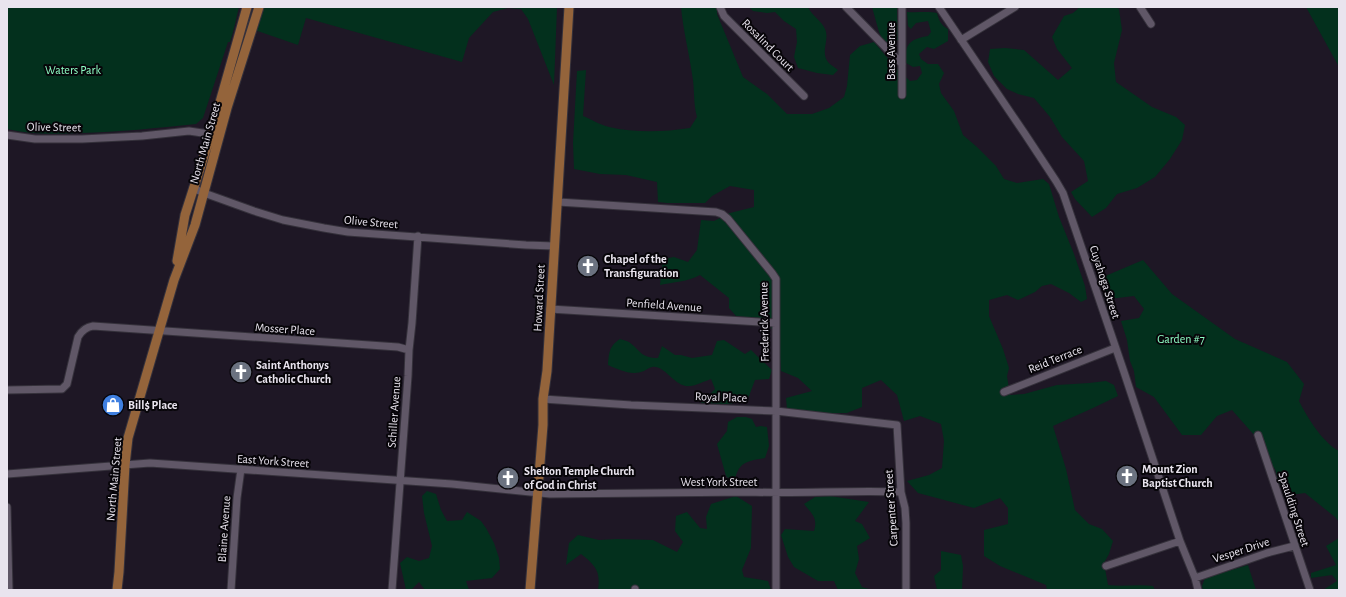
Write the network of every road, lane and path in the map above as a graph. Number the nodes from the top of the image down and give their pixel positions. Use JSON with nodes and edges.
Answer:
{"nodes":[{"id":1,"x":570,"y":7,"type":"edge"},
{"id":2,"x":720,"y":7,"type":"edge"},
{"id":3,"x":846,"y":7,"type":"edge"},
{"id":4,"x":902,"y":7,"type":"edge"},
{"id":5,"x":939,"y":7,"type":"edge"},
{"id":6,"x":1015,"y":7,"type":"edge"},
{"id":7,"x":1140,"y":7,"type":"edge"},
{"id":8,"x":247,"y":8,"type":"edge"},
{"id":9,"x":258,"y":10,"type":"edge"},
{"id":10,"x":1151,"y":24,"type":"dead end"},
{"id":11,"x":961,"y":40,"type":"junction"},
{"id":12,"x":902,"y":64,"type":"junction"},
{"id":13,"x":902,"y":95,"type":"dead end"},
{"id":14,"x":804,"y":96,"type":"dead end"},
{"id":15,"x":214,"y":122,"type":"junction"},
{"id":16,"x":223,"y":124,"type":"junction"},
{"id":17,"x":7,"y":135,"type":"edge"},
{"id":18,"x":215,"y":135,"type":"junction"},
{"id":19,"x":193,"y":188,"type":"junction"},
{"id":20,"x":204,"y":193,"type":"junction"},
{"id":21,"x":558,"y":202,"type":"junction"},
{"id":22,"x":418,"y":236,"type":"junction"},
{"id":23,"x":554,"y":246,"type":"junction"},
{"id":24,"x":174,"y":280,"type":"junction"},
{"id":25,"x":550,"y":309,"type":"junction"},
{"id":26,"x":776,"y":323,"type":"junction"},
{"id":27,"x":159,"y":330,"type":"junction"},
{"id":28,"x":1115,"y":348,"type":"junction"},
{"id":29,"x":409,"y":350,"type":"junction"},
{"id":30,"x":7,"y":390,"type":"edge"},
{"id":31,"x":1004,"y":392,"type":"dead end"},
{"id":32,"x":544,"y":399,"type":"junction"},
{"id":33,"x":776,"y":410,"type":"junction"},
{"id":34,"x":897,"y":425,"type":"joint"},
{"id":35,"x":1258,"y":435,"type":"dead end"},
{"id":36,"x":125,"y":464,"type":"junction"},
{"id":37,"x":240,"y":469,"type":"junction"},
{"id":38,"x":7,"y":474,"type":"edge"},
{"id":39,"x":400,"y":481,"type":"junction"},
{"id":40,"x":537,"y":492,"type":"junction"},
{"id":41,"x":901,"y":492,"type":"junction"},
{"id":42,"x":776,"y":493,"type":"junction"},
{"id":43,"x":7,"y":507,"type":"edge"},
{"id":44,"x":1180,"y":541,"type":"junction"},
{"id":45,"x":1294,"y":546,"type":"junction"},
{"id":46,"x":1106,"y":566,"type":"dead end"},
{"id":47,"x":1195,"y":578,"type":"junction"},
{"id":48,"x":9,"y":590,"type":"edge"},
{"id":49,"x":117,"y":590,"type":"edge"},
{"id":50,"x":231,"y":590,"type":"edge"},
{"id":51,"x":392,"y":590,"type":"edge"},
{"id":52,"x":530,"y":590,"type":"edge"},
{"id":53,"x":776,"y":590,"type":"edge"},
{"id":54,"x":906,"y":590,"type":"edge"},
{"id":55,"x":1198,"y":590,"type":"edge"},
{"id":56,"x":1310,"y":590,"type":"edge"}],
"edges":[{"from":1,"to":21,"type":"main road","name":"Howard Street"},
{"from":2,"to":14,"type":"street","name":"Rosalind Court"},
{"from":3,"to":12,"type":"street"},
{"from":4,"to":12,"type":"street","name":"Bass Avenue"},
{"from":5,"to":11,"type":"street","name":"Cuyahoga Street"},
{"from":6,"to":11,"type":"street"},
{"from":7,"to":10,"type":"street"},
{"from":8,"to":15,"type":"main road","name":"North Main Street"},
{"from":9,"to":16,"type":"main road","name":"North Main Street"},
{"from":11,"to":28,"type":"street","name":"Cuyahoga Street"},
{"from":12,"to":13,"type":"street","name":"Bass Avenue"},
{"from":15,"to":16,"type":"street"},
{"from":15,"to":18,"type":"main road","name":"North Main Street"},
{"from":16,"to":18,"type":"main road","name":"North Main Street"},
{"from":17,"to":18,"type":"street","name":"Olive Street"},
{"from":18,"to":19,"type":"main road","name":"North Main Street"},
{"from":18,"to":20,"type":"main road","name":"North Main Street"},
{"from":19,"to":20,"type":"street","name":"Olive Street"},
{"from":19,"to":24,"type":"main road","name":"North Main Street"},
{"from":20,"to":22,"type":"street","name":"Olive Street"},
{"from":20,"to":24,"type":"main road","name":"North Main Street"},
{"from":21,"to":23,"type":"main road","name":"Howard Street"},
{"from":21,"to":26,"type":"street","name":"Frederick Avenue"},
{"from":22,"to":23,"type":"street","name":"Olive Street"},
{"from":22,"to":29,"type":"street","name":"Schiller Avenue"},
{"from":23,"to":25,"type":"main road","name":"Howard Street"},
{"from":24,"to":27,"type":"main road","name":"North Main Street"},
{"from":25,"to":26,"type":"street","name":"Penfield Avenue"},
{"from":25,"to":32,"type":"main road","name":"Howard Street"},
{"from":26,"to":33,"type":"street","name":"Frederick Avenue"},
{"from":27,"to":29,"type":"street","name":"Mosser Place"},
{"from":27,"to":30,"type":"street","name":"Mosser Place"},
{"from":27,"to":36,"type":"main road","name":"North Main Street"},
{"from":28,"to":31,"type":"street","name":"Reid Terrace"},
{"from":28,"to":44,"type":"street","name":"Cuyahoga Street"},
{"from":29,"to":39,"type":"street","name":"Schiller Avenue"},
{"from":32,"to":33,"type":"street","name":"Royal Place"},
{"from":32,"to":40,"type":"main road","name":"Howard Street"},
{"from":33,"to":34,"type":"street","name":"Royal Place"},
{"from":33,"to":42,"type":"street","name":"Frederick Avenue"},
{"from":34,"to":41,"type":"street","name":"Carpenter Street"},
{"from":35,"to":45,"type":"street","name":"Spaulding Street"},
{"from":36,"to":37,"type":"street","name":"East York Street"},
{"from":36,"to":38,"type":"street","name":"East York Street"},
{"from":36,"to":49,"type":"main road","name":"North Main Street"},
{"from":37,"to":39,"type":"street","name":"East York Street"},
{"from":37,"to":50,"type":"street","name":"Blaine Avenue"},
{"from":39,"to":40,"type":"street","name":"East York Street"},
{"from":39,"to":51,"type":"street","name":"Schiller Avenue"},
{"from":40,"to":42,"type":"street","name":"West York Street"},
{"from":40,"to":52,"type":"main road","name":"Howard Street"},
{"from":41,"to":42,"type":"street","name":"West York Street"},
{"from":41,"to":54,"type":"street","name":"Carpenter Street"},
{"from":42,"to":53,"type":"street","name":"Frederick Avenue"},
{"from":43,"to":48,"type":"street"},
{"from":44,"to":46,"type":"street"},
{"from":44,"to":47,"type":"street","name":"Cuyahoga Street"},
{"from":45,"to":47,"type":"street","name":"Vesper Drive"},
{"from":45,"to":56,"type":"street","name":"Spaulding Street"},
{"from":47,"to":55,"type":"street","name":"Cuyahoga Street"}]}
